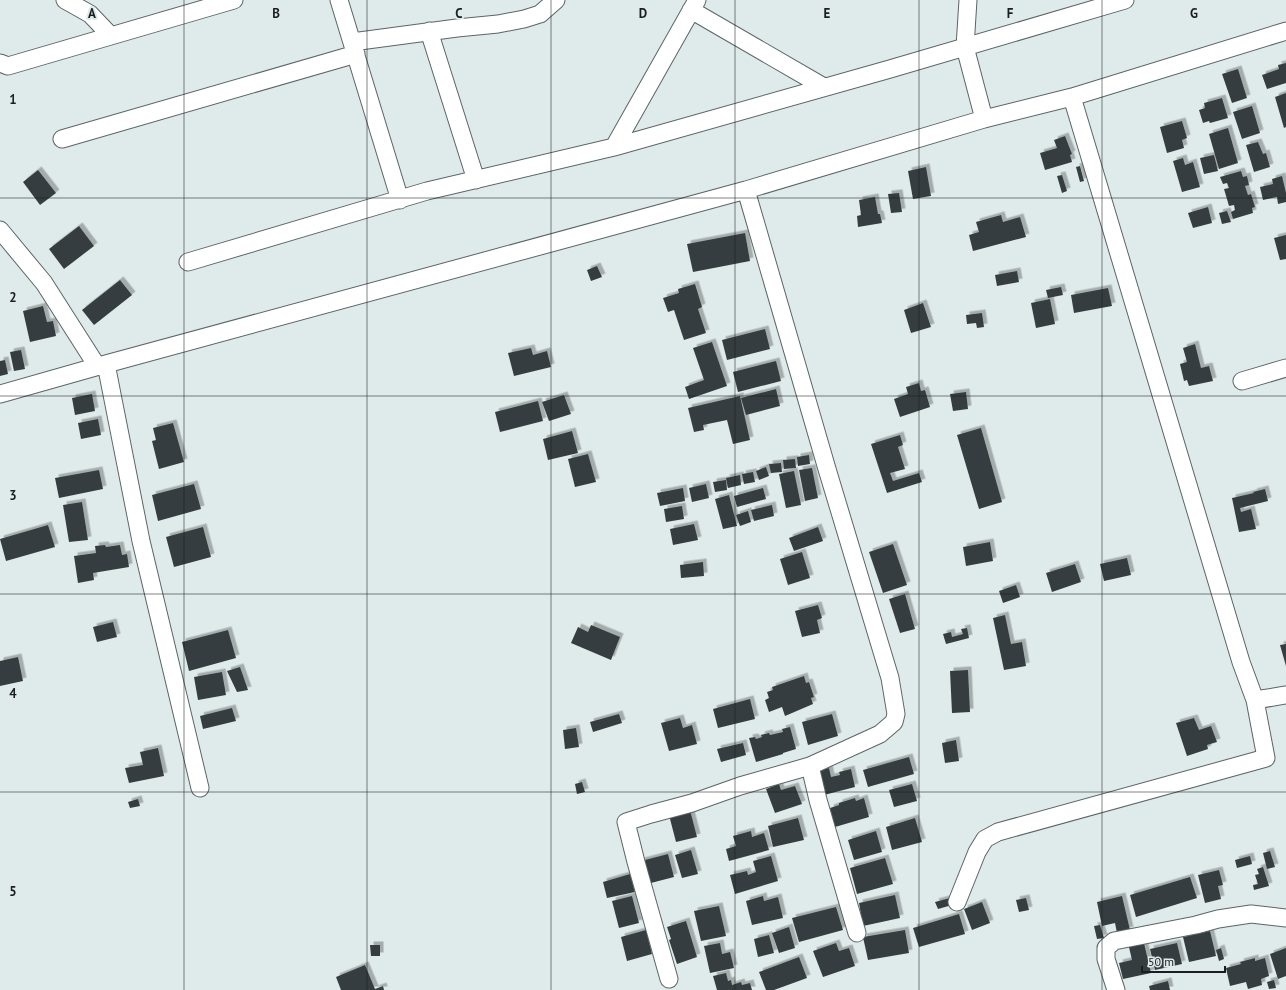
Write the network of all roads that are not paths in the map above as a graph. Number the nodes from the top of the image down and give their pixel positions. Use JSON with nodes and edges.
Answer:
{"nodes":[{"id":1,"x":65,"y":0,"type":"edge"},
{"id":2,"x":234,"y":0,"type":"edge"},
{"id":3,"x":339,"y":0,"type":"edge"},
{"id":4,"x":556,"y":0,"type":"edge"},
{"id":5,"x":968,"y":0,"type":"edge"},
{"id":6,"x":1125,"y":0,"type":"edge"},
{"id":7,"x":694,"y":5,"type":"edge"},
{"id":8,"x":1082,"y":6,"type":"edge"},
{"id":9,"x":1286,"y":31,"type":"edge"},
{"id":10,"x":429,"y":32,"type":"junction"},
{"id":11,"x":111,"y":36,"type":"junction"},
{"id":12,"x":965,"y":47,"type":"junction"},
{"id":13,"x":354,"y":48,"type":"junction"},
{"id":14,"x":0,"y":63,"type":"edge"},
{"id":15,"x":824,"y":87,"type":"junction"},
{"id":16,"x":1072,"y":97,"type":"junction"},
{"id":17,"x":984,"y":119,"type":"junction"},
{"id":18,"x":62,"y":139,"type":"dead end"},
{"id":19,"x":614,"y":147,"type":"junction"},
{"id":20,"x":476,"y":180,"type":"junction"},
{"id":21,"x":746,"y":190,"type":"junction"},
{"id":22,"x":400,"y":200,"type":"junction"},
{"id":23,"x":0,"y":230,"type":"edge"},
{"id":24,"x":188,"y":262,"type":"dead end"},
{"id":25,"x":101,"y":365,"type":"junction"},
{"id":26,"x":1286,"y":368,"type":"edge"},
{"id":27,"x":1242,"y":381,"type":"dead end"},
{"id":28,"x":0,"y":394,"type":"edge"},
{"id":29,"x":1286,"y":695,"type":"edge"},
{"id":30,"x":1255,"y":700,"type":"junction"},
{"id":31,"x":810,"y":766,"type":"junction"},
{"id":32,"x":200,"y":788,"type":"dead end"},
{"id":33,"x":957,"y":902,"type":"dead end"},
{"id":34,"x":1286,"y":918,"type":"edge"},
{"id":35,"x":857,"y":933,"type":"dead end"},
{"id":36,"x":669,"y":979,"type":"dead end"},
{"id":37,"x":1116,"y":990,"type":"edge"}],
"edges":[{"from":1,"to":11,"type":"street"},
{"from":2,"to":11,"type":"street"},
{"from":3,"to":13,"type":"street"},
{"from":4,"to":10,"type":"street"},
{"from":5,"to":12,"type":"street"},
{"from":6,"to":8,"type":"street"},
{"from":7,"to":15,"type":"street"},
{"from":7,"to":19,"type":"street"},
{"from":8,"to":12,"type":"street"},
{"from":9,"to":16,"type":"street"},
{"from":10,"to":13,"type":"street"},
{"from":10,"to":20,"type":"street"},
{"from":11,"to":14,"type":"street"},
{"from":12,"to":15,"type":"street"},
{"from":12,"to":17,"type":"street"},
{"from":13,"to":18,"type":"street"},
{"from":13,"to":22,"type":"street"},
{"from":15,"to":19,"type":"street"},
{"from":16,"to":17,"type":"street"},
{"from":16,"to":30,"type":"street"},
{"from":17,"to":21,"type":"street"},
{"from":19,"to":20,"type":"street"},
{"from":20,"to":22,"type":"street"},
{"from":21,"to":25,"type":"street"},
{"from":21,"to":31,"type":"street"},
{"from":22,"to":24,"type":"street"},
{"from":23,"to":25,"type":"street"},
{"from":25,"to":28,"type":"street"},
{"from":25,"to":32,"type":"street"},
{"from":26,"to":27,"type":"street"},
{"from":29,"to":30,"type":"street"},
{"from":30,"to":33,"type":"street"},
{"from":31,"to":35,"type":"street"},
{"from":31,"to":36,"type":"street"},
{"from":34,"to":37,"type":"street"}]}
